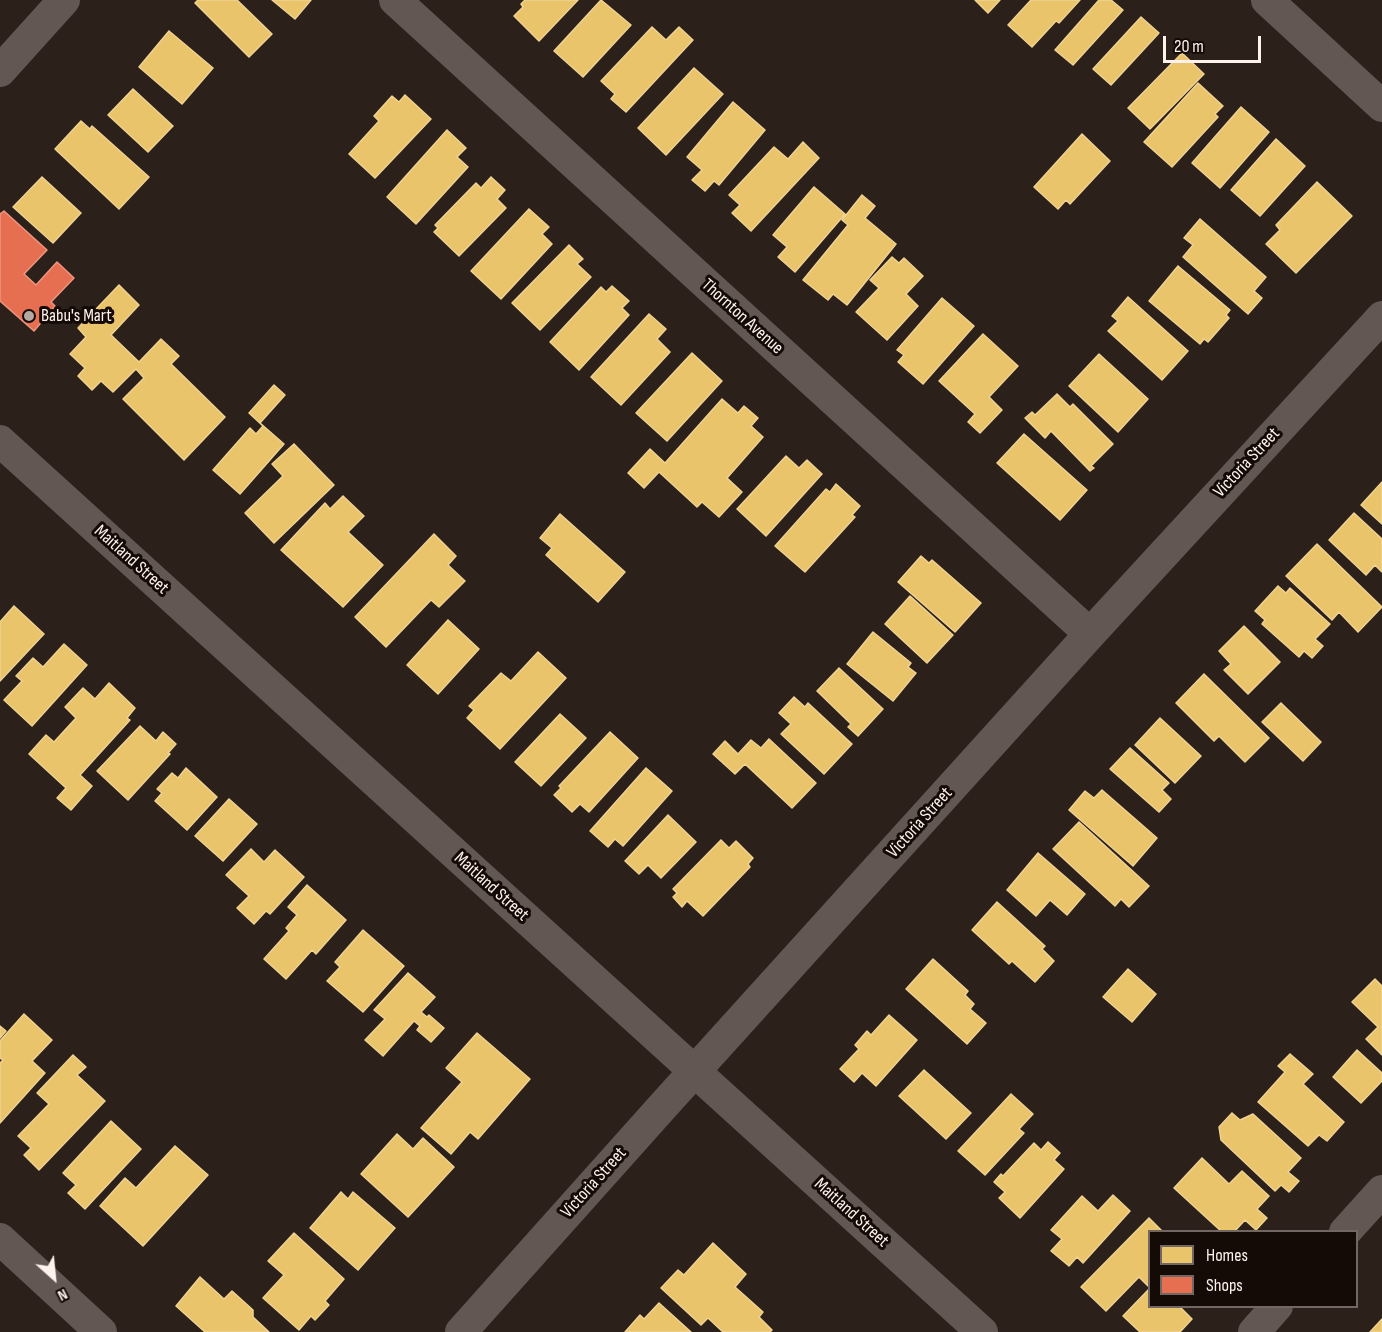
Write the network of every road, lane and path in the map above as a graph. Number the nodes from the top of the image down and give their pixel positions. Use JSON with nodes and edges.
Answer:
{"nodes":[{"id":1,"x":64,"y":0,"type":"edge"},
{"id":2,"x":395,"y":0,"type":"edge"},
{"id":3,"x":1267,"y":0,"type":"edge"},
{"id":4,"x":0,"y":71,"type":"edge"},
{"id":5,"x":1382,"y":106,"type":"edge"},
{"id":6,"x":1382,"y":317,"type":"edge"},
{"id":7,"x":0,"y":441,"type":"edge"},
{"id":8,"x":1090,"y":634,"type":"junction"},
{"id":9,"x":695,"y":1072,"type":"junction"},
{"id":10,"x":1382,"y":1191,"type":"edge"},
{"id":11,"x":1347,"y":1230,"type":"edge"},
{"id":12,"x":0,"y":1239,"type":"edge"},
{"id":13,"x":1275,"y":1308,"type":"edge"},
{"id":14,"x":101,"y":1332,"type":"edge"},
{"id":15,"x":461,"y":1332,"type":"edge"},
{"id":16,"x":982,"y":1332,"type":"edge"},
{"id":17,"x":1254,"y":1332,"type":"edge"}],
"edges":[{"from":1,"to":4,"type":"street"},
{"from":2,"to":8,"type":"street","name":"Thornton Avenue"},
{"from":3,"to":5,"type":"street"},
{"from":6,"to":8,"type":"street","name":"Victoria Street"},
{"from":7,"to":9,"type":"street","name":"Maitland Street"},
{"from":8,"to":9,"type":"street","name":"Victoria Street"},
{"from":9,"to":15,"type":"street","name":"Victoria Street"},
{"from":9,"to":16,"type":"street","name":"Maitland Street"},
{"from":10,"to":11,"type":"street"},
{"from":12,"to":14,"type":"street"},
{"from":13,"to":17,"type":"street"}]}
